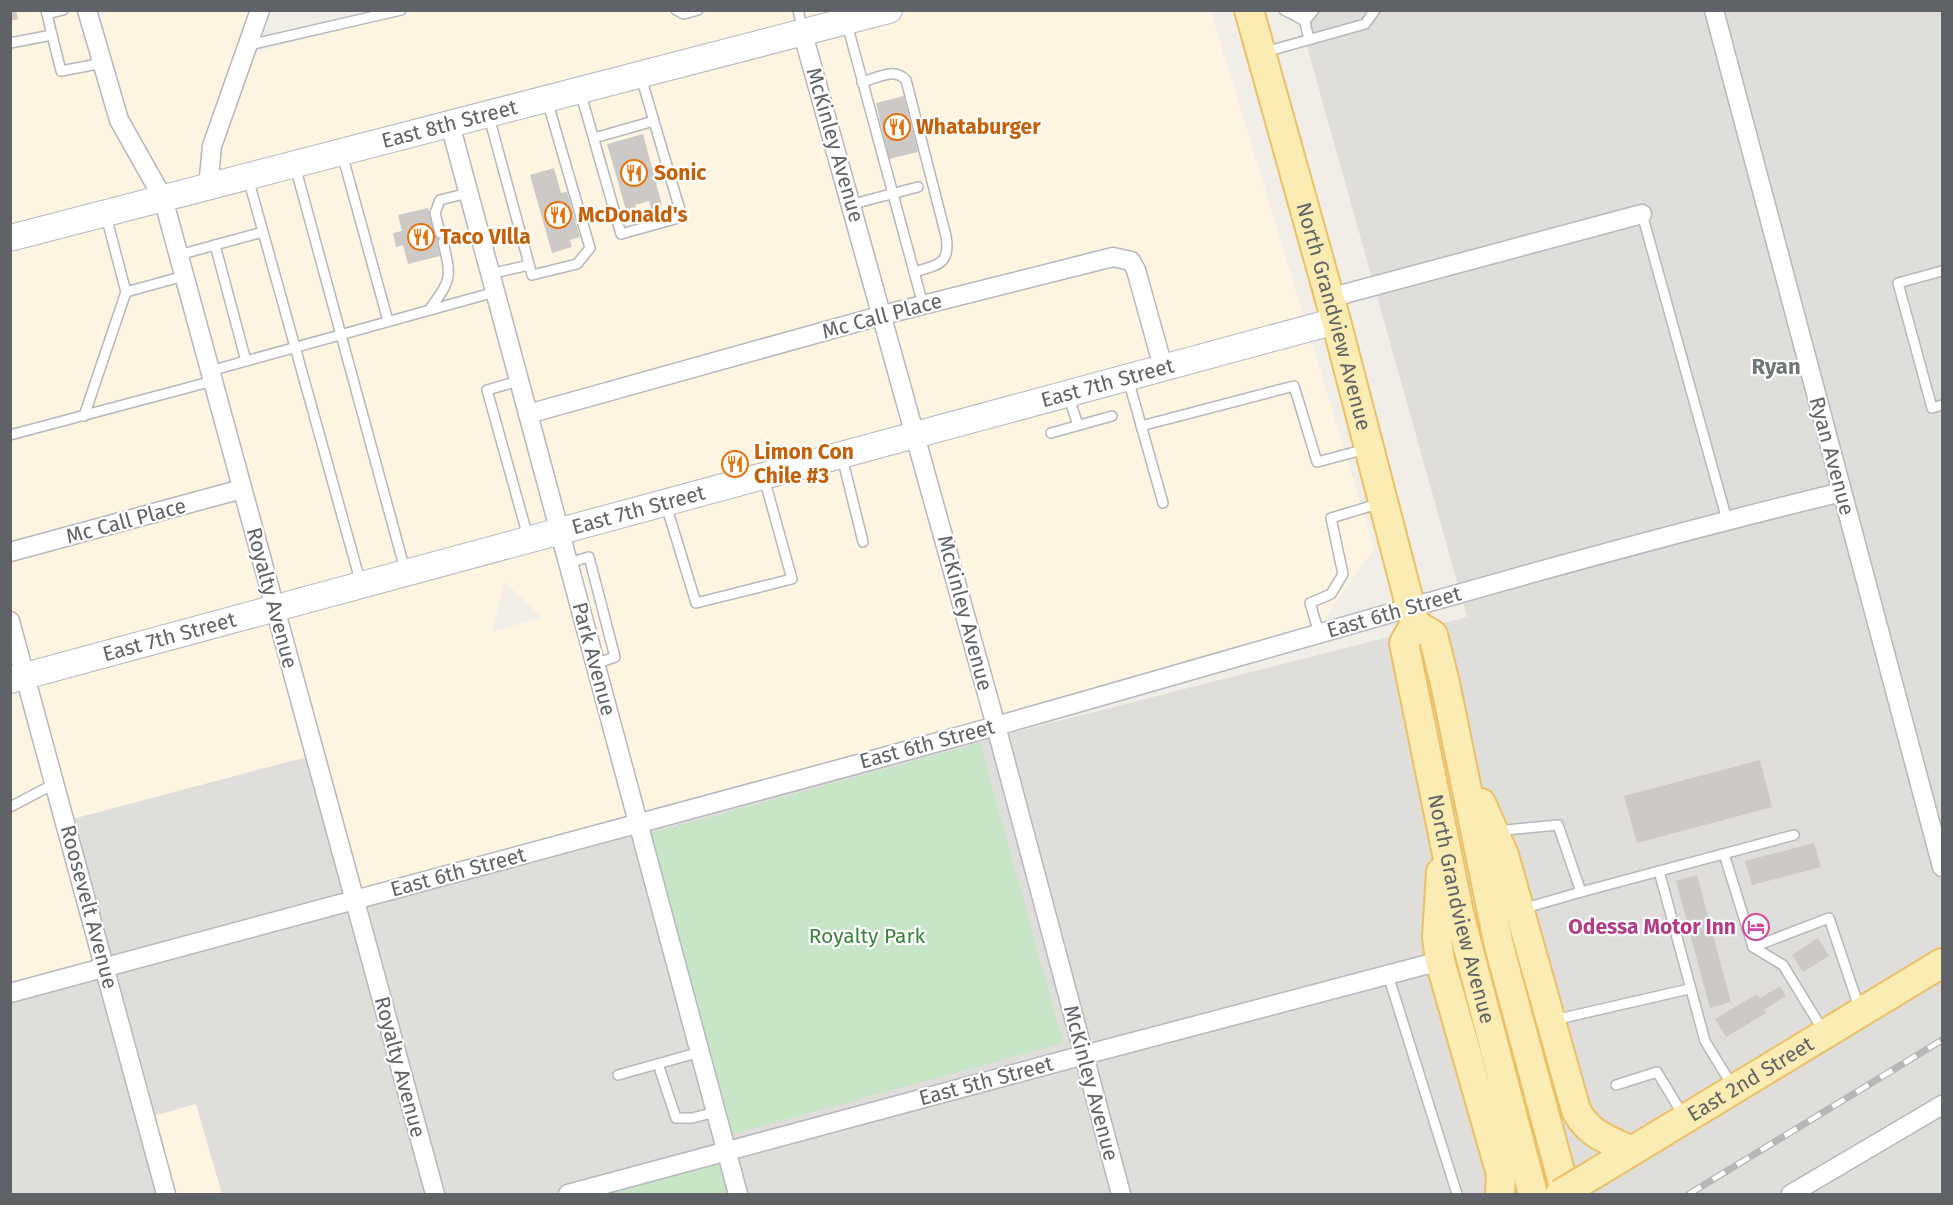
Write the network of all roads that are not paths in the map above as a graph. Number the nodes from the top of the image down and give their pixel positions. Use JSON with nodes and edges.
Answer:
{"nodes":[{"id":1,"x":63,"y":10,"type":"edge"},
{"id":2,"x":87,"y":10,"type":"edge"},
{"id":3,"x":260,"y":10,"type":"edge"},
{"id":4,"x":401,"y":10,"type":"edge"},
{"id":5,"x":676,"y":10,"type":"edge"},
{"id":6,"x":698,"y":10,"type":"edge"},
{"id":7,"x":889,"y":10,"type":"edge"},
{"id":8,"x":1249,"y":10,"type":"edge"},
{"id":9,"x":1284,"y":10,"type":"edge"},
{"id":10,"x":1302,"y":10,"type":"edge"},
{"id":11,"x":1314,"y":10,"type":"edge"},
{"id":12,"x":1375,"y":10,"type":"edge"},
{"id":13,"x":1714,"y":10,"type":"edge"},
{"id":14,"x":46,"y":13,"type":"edge"},
{"id":15,"x":852,"y":17,"type":"edge"},
{"id":16,"x":1305,"y":21,"type":"junction"},
{"id":17,"x":800,"y":22,"type":"edge"},
{"id":18,"x":52,"y":35,"type":"junction"},
{"id":19,"x":1309,"y":39,"type":"junction"},
{"id":20,"x":10,"y":43,"type":"edge"},
{"id":21,"x":249,"y":45,"type":"junction"},
{"id":22,"x":1260,"y":53,"type":"junction"},
{"id":23,"x":103,"y":63,"type":"junction"},
{"id":24,"x":641,"y":75,"type":"junction"},
{"id":25,"x":862,"y":82,"type":"junction"},
{"id":26,"x":580,"y":91,"type":"junction"},
{"id":27,"x":547,"y":100,"type":"junction"},
{"id":28,"x":488,"y":114,"type":"junction"},
{"id":29,"x":654,"y":121,"type":"junction"},
{"id":30,"x":450,"y":124,"type":"junction"},
{"id":31,"x":594,"y":138,"type":"junction"},
{"id":32,"x":342,"y":152,"type":"junction"},
{"id":33,"x":295,"y":164,"type":"junction"},
{"id":34,"x":248,"y":176,"type":"junction"},
{"id":35,"x":208,"y":187,"type":"junction"},
{"id":36,"x":918,"y":187,"type":"dead end"},
{"id":37,"x":468,"y":193,"type":"junction"},
{"id":38,"x":892,"y":194,"type":"junction"},
{"id":39,"x":163,"y":198,"type":"junction"},
{"id":40,"x":853,"y":204,"type":"junction"},
{"id":41,"x":105,"y":213,"type":"junction"},
{"id":42,"x":1642,"y":214,"type":"joint"},
{"id":43,"x":262,"y":232,"type":"junction"},
{"id":44,"x":10,"y":238,"type":"edge"},
{"id":45,"x":215,"y":245,"type":"junction"},
{"id":46,"x":179,"y":255,"type":"junction"},
{"id":47,"x":529,"y":265,"type":"junction"},
{"id":48,"x":1942,"y":270,"type":"edge"},
{"id":49,"x":914,"y":272,"type":"junction"},
{"id":50,"x":490,"y":274,"type":"junction"},
{"id":51,"x":184,"y":276,"type":"junction"},
{"id":52,"x":126,"y":292,"type":"junction"},
{"id":53,"x":495,"y":292,"type":"junction"},
{"id":54,"x":923,"y":304,"type":"junction"},
{"id":55,"x":429,"y":310,"type":"junction"},
{"id":56,"x":1333,"y":310,"type":"junction"},
{"id":57,"x":883,"y":315,"type":"junction"},
{"id":58,"x":388,"y":321,"type":"junction"},
{"id":59,"x":340,"y":335,"type":"junction"},
{"id":60,"x":295,"y":347,"type":"junction"},
{"id":61,"x":246,"y":361,"type":"junction"},
{"id":62,"x":1163,"y":367,"type":"junction"},
{"id":63,"x":211,"y":376,"type":"junction"},
{"id":64,"x":1127,"y":376,"type":"junction"},
{"id":65,"x":519,"y":381,"type":"junction"},
{"id":66,"x":1067,"y":393,"type":"junction"},
{"id":67,"x":1942,"y":405,"type":"edge"},
{"id":68,"x":528,"y":414,"type":"junction"},
{"id":69,"x":84,"y":416,"type":"junction"},
{"id":70,"x":1112,"y":416,"type":"dead end"},
{"id":71,"x":1078,"y":425,"type":"junction"},
{"id":72,"x":1141,"y":426,"type":"junction"},
{"id":73,"x":1051,"y":433,"type":"dead end"},
{"id":74,"x":916,"y":434,"type":"junction"},
{"id":75,"x":10,"y":435,"type":"edge"},
{"id":76,"x":1369,"y":448,"type":"junction"},
{"id":77,"x":841,"y":455,"type":"junction"},
{"id":78,"x":763,"y":476,"type":"junction"},
{"id":79,"x":242,"y":489,"type":"junction"},
{"id":80,"x":1842,"y":492,"type":"junction"},
{"id":81,"x":1383,"y":502,"type":"junction"},
{"id":82,"x":665,"y":503,"type":"junction"},
{"id":83,"x":1163,"y":503,"type":"dead end"},
{"id":84,"x":1727,"y":520,"type":"junction"},
{"id":85,"x":560,"y":531,"type":"junction"},
{"id":86,"x":528,"y":540,"type":"junction"},
{"id":87,"x":862,"y":542,"type":"dead end"},
{"id":88,"x":10,"y":552,"type":"edge"},
{"id":89,"x":406,"y":573,"type":"junction"},
{"id":90,"x":361,"y":585,"type":"junction"},
{"id":91,"x":275,"y":609,"type":"junction"},
{"id":92,"x":1412,"y":615,"type":"junction"},
{"id":93,"x":10,"y":621,"type":"edge"},
{"id":94,"x":1319,"y":633,"type":"junction"},
{"id":95,"x":17,"y":679,"type":"edge"},
{"id":96,"x":996,"y":726,"type":"junction"},
{"id":97,"x":1460,"y":755,"type":"junction"},
{"id":98,"x":54,"y":784,"type":"junction"},
{"id":99,"x":10,"y":807,"type":"edge"},
{"id":100,"x":638,"y":823,"type":"junction"},
{"id":101,"x":1443,"y":828,"type":"junction"},
{"id":102,"x":1494,"y":831,"type":"junction"},
{"id":103,"x":1794,"y":835,"type":"dead end"},
{"id":104,"x":1724,"y":854,"type":"junction"},
{"id":105,"x":1942,"y":867,"type":"edge"},
{"id":106,"x":1659,"y":871,"type":"junction"},
{"id":107,"x":1581,"y":892,"type":"junction"},
{"id":108,"x":354,"y":900,"type":"junction"},
{"id":109,"x":1520,"y":910,"type":"junction"},
{"id":110,"x":1753,"y":947,"type":"junction"},
{"id":111,"x":1440,"y":962,"type":"junction"},
{"id":112,"x":1942,"y":963,"type":"edge"},
{"id":113,"x":105,"y":967,"type":"junction"},
{"id":114,"x":1388,"y":975,"type":"junction"},
{"id":115,"x":1689,"y":989,"type":"junction"},
{"id":116,"x":10,"y":993,"type":"edge"},
{"id":117,"x":1860,"y":1012,"type":"junction"},
{"id":118,"x":1551,"y":1020,"type":"junction"},
{"id":119,"x":1825,"y":1034,"type":"junction"},
{"id":120,"x":700,"y":1052,"type":"junction"},
{"id":121,"x":1084,"y":1054,"type":"junction"},
{"id":122,"x":658,"y":1064,"type":"junction"},
{"id":123,"x":618,"y":1076,"type":"dead end"},
{"id":124,"x":1616,"y":1085,"type":"dead end"},
{"id":125,"x":1734,"y":1089,"type":"junction"},
{"id":126,"x":1942,"y":1105,"type":"edge"},
{"id":127,"x":716,"y":1112,"type":"junction"},
{"id":128,"x":1685,"y":1119,"type":"junction"},
{"id":129,"x":727,"y":1151,"type":"junction"},
{"id":130,"x":1632,"y":1151,"type":"junction"},
{"id":131,"x":1563,"y":1191,"type":"edge"},
{"id":132,"x":166,"y":1194,"type":"edge"},
{"id":133,"x":435,"y":1194,"type":"edge"},
{"id":134,"x":568,"y":1194,"type":"edge"},
{"id":135,"x":738,"y":1194,"type":"edge"},
{"id":136,"x":1121,"y":1194,"type":"edge"},
{"id":137,"x":1457,"y":1194,"type":"edge"},
{"id":138,"x":1500,"y":1194,"type":"edge"},
{"id":139,"x":1533,"y":1194,"type":"edge"},
{"id":140,"x":1791,"y":1194,"type":"edge"}],
"edges":[{"from":1,"to":14,"type":"lane"},
{"from":2,"to":23,"type":"street","name":"Royalty Avenue"},
{"from":3,"to":21,"type":"street"},
{"from":4,"to":21,"type":"lane"},
{"from":5,"to":6,"type":"lane"},
{"from":7,"to":15,"type":"street","name":"East 8th Street"},
{"from":8,"to":22,"type":"main road","name":"North Grandview Avenue"},
{"from":9,"to":16,"type":"lane"},
{"from":10,"to":16,"type":"lane"},
{"from":11,"to":16,"type":"lane"},
{"from":12,"to":19,"type":"lane"},
{"from":13,"to":80,"type":"street","name":"Ryan Avenue"},
{"from":14,"to":18,"type":"lane"},
{"from":15,"to":17,"type":"street","name":"East 8th Street"},
{"from":15,"to":25,"type":"lane"},
{"from":16,"to":19,"type":"lane"},
{"from":17,"to":24,"type":"street","name":"East 8th Street"},
{"from":17,"to":40,"type":"street","name":"McKinley Avenue"},
{"from":18,"to":20,"type":"lane"},
{"from":18,"to":23,"type":"lane"},
{"from":19,"to":22,"type":"lane"},
{"from":21,"to":35,"type":"street"},
{"from":22,"to":56,"type":"main road","name":"North Grandview Avenue"},
{"from":23,"to":39,"type":"street","name":"Royalty Avenue"},
{"from":24,"to":26,"type":"street","name":"East 8th Street"},
{"from":24,"to":29,"type":"lane"},
{"from":25,"to":38,"type":"lane"},
{"from":25,"to":49,"type":"lane"},
{"from":26,"to":27,"type":"street","name":"East 8th Street"},
{"from":26,"to":31,"type":"lane"},
{"from":27,"to":28,"type":"street","name":"East 8th Street"},
{"from":27,"to":47,"type":"lane"},
{"from":28,"to":30,"type":"street","name":"East 8th Street"},
{"from":28,"to":47,"type":"lane"},
{"from":29,"to":31,"type":"lane"},
{"from":29,"to":31,"type":"lane"},
{"from":30,"to":32,"type":"street","name":"East 8th Street"},
{"from":30,"to":37,"type":"street","name":"Park Avenue"},
{"from":32,"to":33,"type":"street","name":"East 8th Street"},
{"from":32,"to":58,"type":"lane"},
{"from":33,"to":34,"type":"street","name":"East 8th Street"},
{"from":33,"to":59,"type":"lane"},
{"from":34,"to":35,"type":"street","name":"East 8th Street"},
{"from":34,"to":43,"type":"lane"},
{"from":35,"to":39,"type":"street","name":"East 8th Street"},
{"from":36,"to":38,"type":"lane"},
{"from":37,"to":50,"type":"street","name":"Park Avenue"},
{"from":37,"to":55,"type":"lane"},
{"from":38,"to":40,"type":"lane"},
{"from":38,"to":49,"type":"lane"},
{"from":39,"to":41,"type":"street","name":"East 8th Street"},
{"from":39,"to":46,"type":"street","name":"Royalty Avenue"},
{"from":40,"to":57,"type":"street","name":"McKinley Avenue"},
{"from":41,"to":44,"type":"street","name":"East 8th Street"},
{"from":41,"to":52,"type":"lane"},
{"from":42,"to":56,"type":"street","name":"East 7th Street"},
{"from":42,"to":84,"type":"lane"},
{"from":43,"to":45,"type":"lane"},
{"from":43,"to":60,"type":"lane"},
{"from":45,"to":46,"type":"lane"},
{"from":45,"to":61,"type":"lane"},
{"from":46,"to":51,"type":"street","name":"Royalty Avenue"},
{"from":47,"to":50,"type":"lane"},
{"from":48,"to":67,"type":"lane"},
{"from":49,"to":54,"type":"lane"},
{"from":50,"to":53,"type":"street","name":"Park Avenue"},
{"from":51,"to":52,"type":"lane"},
{"from":51,"to":63,"type":"street","name":"Royalty Avenue"},
{"from":52,"to":69,"type":"lane"},
{"from":53,"to":55,"type":"lane"},
{"from":53,"to":65,"type":"street","name":"Park Avenue"},
{"from":54,"to":57,"type":"street","name":"Mc Call Place"},
{"from":54,"to":62,"type":"street","name":"Mc Call Place"},
{"from":55,"to":58,"type":"lane"},
{"from":56,"to":62,"type":"street","name":"East 7th Street"},
{"from":56,"to":76,"type":"main road","name":"North Grandview Avenue"},
{"from":57,"to":68,"type":"street","name":"Mc Call Place"},
{"from":57,"to":74,"type":"street","name":"McKinley Avenue"},
{"from":58,"to":59,"type":"lane"},
{"from":59,"to":60,"type":"lane"},
{"from":59,"to":89,"type":"lane"},
{"from":60,"to":61,"type":"lane"},
{"from":60,"to":90,"type":"lane"},
{"from":61,"to":63,"type":"lane"},
{"from":62,"to":64,"type":"street","name":"East 7th Street"},
{"from":63,"to":69,"type":"lane"},
{"from":63,"to":79,"type":"street","name":"Royalty Avenue"},
{"from":64,"to":66,"type":"street","name":"East 7th Street"},
{"from":64,"to":72,"type":"lane"},
{"from":65,"to":68,"type":"street","name":"Park Avenue"},
{"from":65,"to":86,"type":"lane"},
{"from":66,"to":71,"type":"lane"},
{"from":66,"to":74,"type":"street","name":"East 7th Street"},
{"from":68,"to":85,"type":"street","name":"Park Avenue"},
{"from":69,"to":75,"type":"lane"},
{"from":70,"to":71,"type":"lane"},
{"from":71,"to":73,"type":"lane"},
{"from":72,"to":76,"type":"lane"},
{"from":72,"to":83,"type":"lane"},
{"from":74,"to":77,"type":"street","name":"East 7th Street"},
{"from":74,"to":96,"type":"street","name":"McKinley Avenue"},
{"from":76,"to":81,"type":"main road","name":"North Grandview Avenue"},
{"from":77,"to":78,"type":"street","name":"East 7th Street"},
{"from":77,"to":87,"type":"lane"},
{"from":78,"to":82,"type":"street","name":"East 7th Street"},
{"from":78,"to":82,"type":"lane"},
{"from":79,"to":88,"type":"street","name":"Mc Call Place"},
{"from":79,"to":91,"type":"street","name":"Royalty Avenue"},
{"from":80,"to":84,"type":"street","name":"East 6th Street"},
{"from":80,"to":105,"type":"street","name":"Ryan Avenue"},
{"from":81,"to":92,"type":"main road","name":"North Grandview Avenue"},
{"from":81,"to":94,"type":"lane"},
{"from":82,"to":85,"type":"street","name":"East 7th Street"},
{"from":84,"to":92,"type":"street","name":"East 6th Street"},
{"from":85,"to":86,"type":"street","name":"East 7th Street"},
{"from":85,"to":100,"type":"street","name":"Park Avenue"},
{"from":86,"to":89,"type":"street","name":"East 7th Street"},
{"from":89,"to":90,"type":"street","name":"East 7th Street"},
{"from":90,"to":91,"type":"street","name":"East 7th Street"},
{"from":91,"to":95,"type":"street","name":"East 7th Street"},
{"from":91,"to":108,"type":"street","name":"Royalty Avenue"},
{"from":92,"to":94,"type":"street","name":"East 6th Street"},
{"from":92,"to":97,"type":"main road","name":"North Grandview Avenue"},
{"from":92,"to":101,"type":"main road","name":"North Grandview Avenue"},
{"from":93,"to":95,"type":"street","name":"Roosevelt Avenue"},
{"from":94,"to":96,"type":"street","name":"East 6th Street"},
{"from":95,"to":98,"type":"street","name":"Roosevelt Avenue"},
{"from":96,"to":100,"type":"street","name":"East 6th Street"},
{"from":96,"to":121,"type":"street","name":"McKinley Avenue"},
{"from":97,"to":102,"type":"main road"},
{"from":97,"to":131,"type":"main road","name":"North Grandview Avenue"},
{"from":98,"to":99,"type":"lane"},
{"from":98,"to":113,"type":"street","name":"Roosevelt Avenue"},
{"from":100,"to":108,"type":"street","name":"East 6th Street"},
{"from":100,"to":120,"type":"street","name":"Park Avenue"},
{"from":101,"to":111,"type":"main road"},
{"from":101,"to":139,"type":"main road","name":"North Grandview Avenue"},
{"from":102,"to":107,"type":"lane"},
{"from":102,"to":109,"type":"main road"},
{"from":103,"to":104,"type":"lane"},
{"from":104,"to":106,"type":"lane"},
{"from":104,"to":110,"type":"lane"},
{"from":106,"to":107,"type":"lane"},
{"from":106,"to":115,"type":"lane"},
{"from":107,"to":109,"type":"lane"},
{"from":108,"to":113,"type":"street","name":"East 6th Street"},
{"from":108,"to":133,"type":"street","name":"Royalty Avenue"},
{"from":109,"to":118,"type":"main road"},
{"from":110,"to":117,"type":"lane"},
{"from":110,"to":119,"type":"lane"},
{"from":111,"to":114,"type":"street","name":"East 5th Street"},
{"from":111,"to":138,"type":"main road"},
{"from":112,"to":117,"type":"main road","name":"East 2nd Street"},
{"from":113,"to":116,"type":"street","name":"East 6th Street"},
{"from":113,"to":132,"type":"street","name":"Roosevelt Avenue"},
{"from":114,"to":121,"type":"street","name":"East 5th Street"},
{"from":114,"to":137,"type":"lane"},
{"from":115,"to":118,"type":"lane"},
{"from":115,"to":125,"type":"lane"},
{"from":117,"to":119,"type":"main road","name":"East 2nd Street"},
{"from":118,"to":130,"type":"main road"},
{"from":119,"to":125,"type":"main road","name":"East 2nd Street"},
{"from":120,"to":122,"type":"lane"},
{"from":120,"to":127,"type":"street","name":"Park Avenue"},
{"from":121,"to":129,"type":"street","name":"East 5th Street"},
{"from":121,"to":136,"type":"street","name":"McKinley Avenue"},
{"from":122,"to":123,"type":"lane"},
{"from":122,"to":127,"type":"lane"},
{"from":124,"to":128,"type":"lane"},
{"from":125,"to":128,"type":"main road","name":"East 2nd Street"},
{"from":126,"to":140,"type":"street"},
{"from":127,"to":129,"type":"street","name":"Park Avenue"},
{"from":128,"to":130,"type":"main road","name":"East 2nd Street"},
{"from":129,"to":134,"type":"street","name":"East 5th Street"},
{"from":129,"to":135,"type":"street","name":"Park Avenue"},
{"from":130,"to":131,"type":"main road","name":"East 2nd Street","bridge":true}]}
